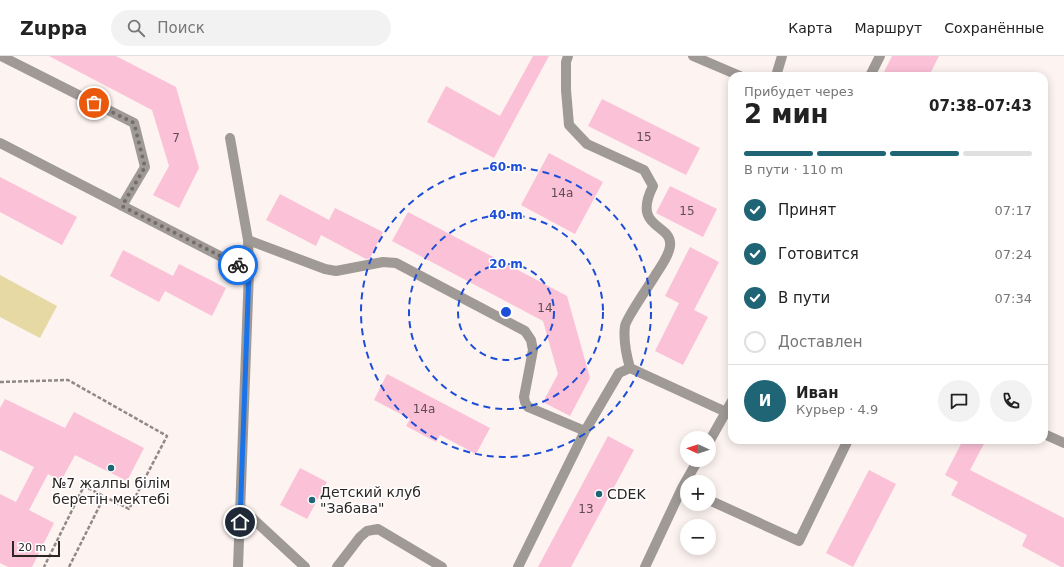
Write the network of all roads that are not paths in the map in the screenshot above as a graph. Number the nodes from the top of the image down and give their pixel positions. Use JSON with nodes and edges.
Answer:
{"nodes":[{"id":1,"x":1,"y":56,"type":"edge"},
{"id":2,"x":568,"y":56,"type":"edge"},
{"id":3,"x":694,"y":56,"type":"edge"},
{"id":4,"x":782,"y":56,"type":"edge"},
{"id":5,"x":880,"y":56,"type":"edge"},
{"id":6,"x":731,"y":72,"type":"edge"},
{"id":7,"x":777,"y":72,"type":"edge"},
{"id":8,"x":872,"y":72,"type":"edge"},
{"id":9,"x":230,"y":138,"type":"dead end"},
{"id":10,"x":0,"y":143,"type":"edge"},
{"id":11,"x":122,"y":206,"type":"junction"},
{"id":12,"x":248,"y":240,"type":"junction"},
{"id":13,"x":249,"y":271,"type":"junction"},
{"id":14,"x":630,"y":368,"type":"junction"},
{"id":15,"x":728,"y":408,"type":"edge"},
{"id":16,"x":726,"y":412,"type":"junction"},
{"id":17,"x":585,"y":431,"type":"junction"},
{"id":18,"x":715,"y":431,"type":"edge"},
{"id":19,"x":1048,"y":436,"type":"edge"},
{"id":20,"x":1064,"y":443,"type":"edge"},
{"id":21,"x":846,"y":444,"type":"edge"},
{"id":22,"x":680,"y":499,"type":"edge"},
{"id":23,"x":716,"y":503,"type":"edge"},
{"id":24,"x":240,"y":507,"type":"junction"},
{"id":25,"x":238,"y":567,"type":"edge"},
{"id":26,"x":305,"y":567,"type":"edge"},
{"id":27,"x":337,"y":567,"type":"edge"},
{"id":28,"x":442,"y":567,"type":"edge"},
{"id":29,"x":518,"y":567,"type":"edge"},
{"id":30,"x":645,"y":567,"type":"edge"}],
"edges":[{"from":1,"to":11,"type":"street"},
{"from":2,"to":14,"type":"street"},
{"from":3,"to":6,"type":"street"},
{"from":4,"to":7,"type":"street"},
{"from":5,"to":8,"type":"street"},
{"from":9,"to":12,"type":"street"},
{"from":10,"to":11,"type":"street"},
{"from":11,"to":13,"type":"street"},
{"from":12,"to":13,"type":"street"},
{"from":12,"to":17,"type":"street"},
{"from":13,"to":24,"type":"street"},
{"from":14,"to":16,"type":"street"},
{"from":14,"to":17,"type":"street"},
{"from":15,"to":16,"type":"street"},
{"from":16,"to":18,"type":"street"},
{"from":17,"to":29,"type":"street"},
{"from":19,"to":20,"type":"street"},
{"from":21,"to":23,"type":"street"},
{"from":22,"to":30,"type":"street"},
{"from":24,"to":25,"type":"street"},
{"from":24,"to":26,"type":"street"},
{"from":27,"to":28,"type":"street"}]}
